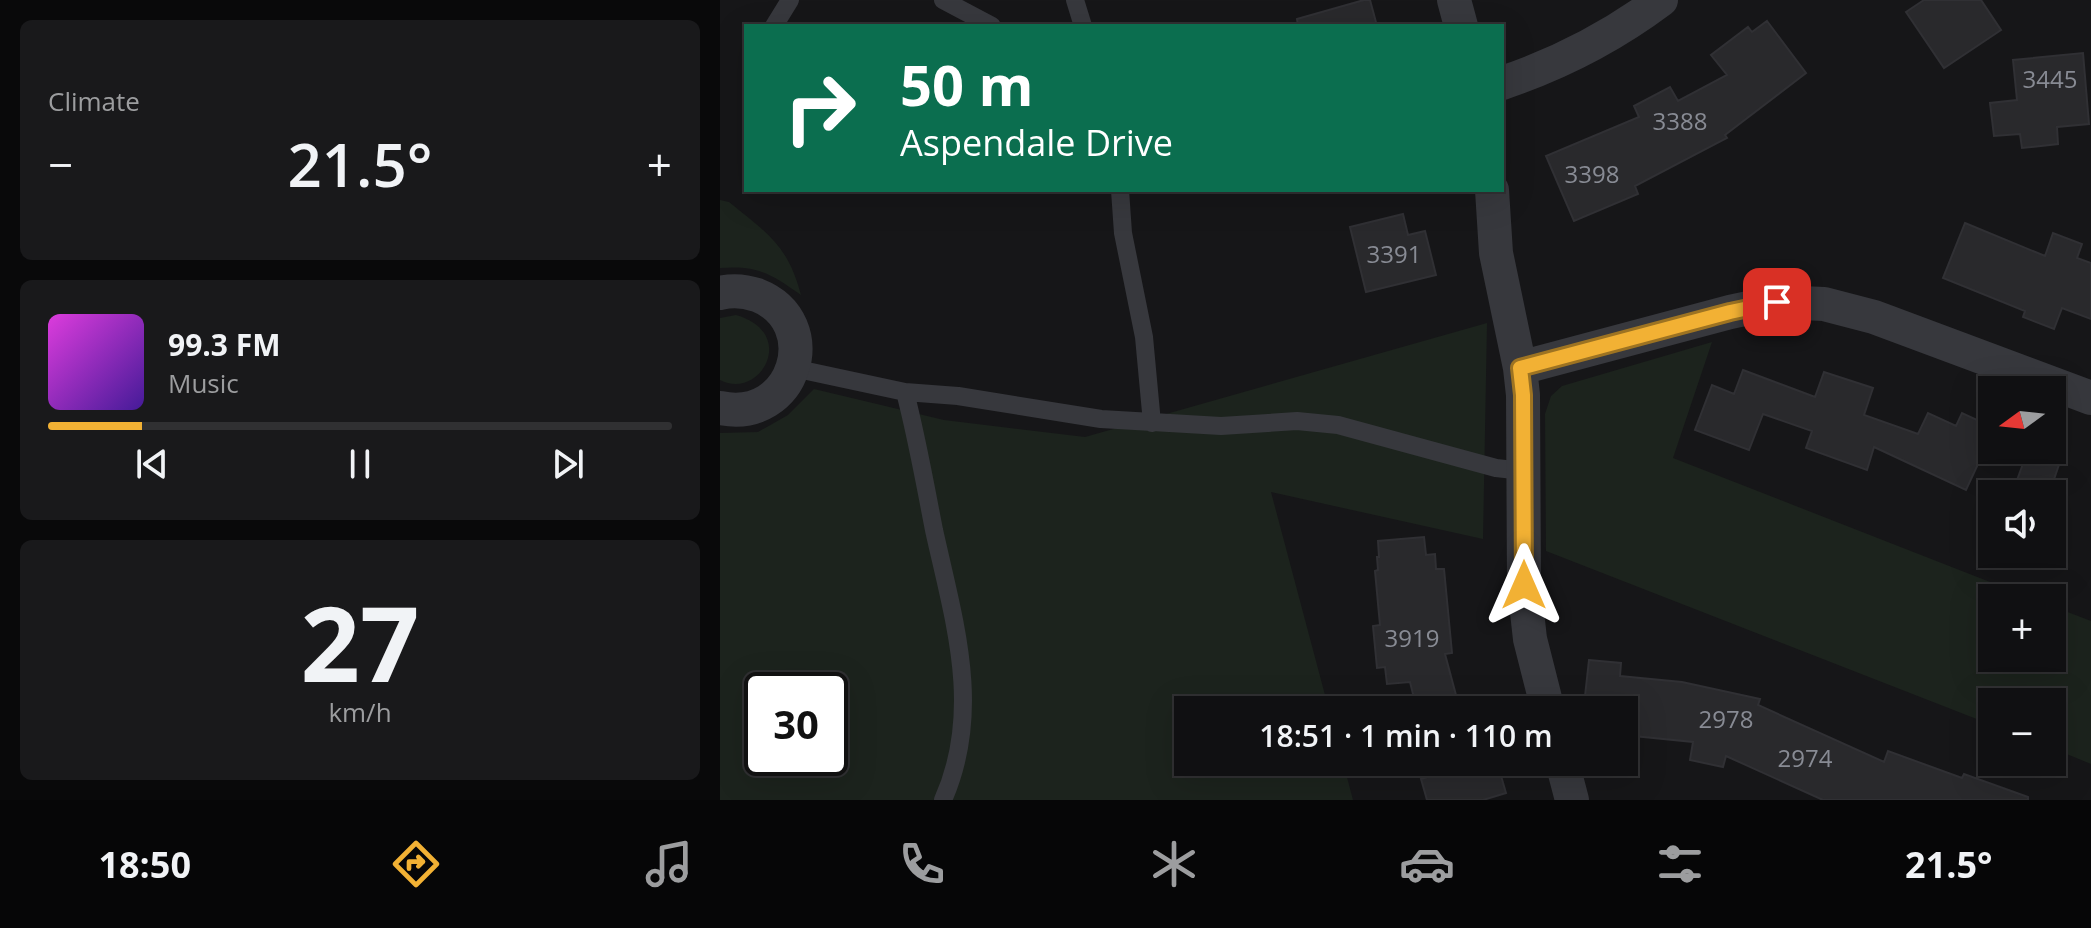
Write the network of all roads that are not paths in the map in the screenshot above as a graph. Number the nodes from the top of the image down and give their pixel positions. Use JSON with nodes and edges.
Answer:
{"nodes":[{"id":1,"x":790,"y":0,"type":"edge"},
{"id":2,"x":943,"y":0,"type":"edge"},
{"id":3,"x":1075,"y":0,"type":"edge"},
{"id":4,"x":1454,"y":0,"type":"edge"},
{"id":5,"x":1661,"y":0,"type":"edge"},
{"id":6,"x":775,"y":24,"type":"edge"},
{"id":7,"x":988,"y":24,"type":"edge"},
{"id":8,"x":1082,"y":24,"type":"edge"},
{"id":9,"x":1460,"y":24,"type":"edge"},
{"id":10,"x":1504,"y":82,"type":"edge"},
{"id":11,"x":1120,"y":192,"type":"edge"},
{"id":12,"x":1492,"y":192,"type":"edge"},
{"id":13,"x":720,"y":293,"type":"edge"},
{"id":14,"x":793,"y":368,"type":"junction"},
{"id":15,"x":1520,"y":368,"type":"junction"},
{"id":16,"x":905,"y":392,"type":"junction"},
{"id":17,"x":2091,"y":398,"type":"edge"},
{"id":18,"x":720,"y":408,"type":"edge"},
{"id":19,"x":1152,"y":423,"type":"junction"},
{"id":20,"x":1523,"y":471,"type":"junction"},
{"id":21,"x":1544,"y":696,"type":"edge"},
{"id":22,"x":1566,"y":776,"type":"edge"},
{"id":23,"x":943,"y":800,"type":"edge"},
{"id":24,"x":1572,"y":800,"type":"edge"}],
"edges":[{"from":1,"to":6,"type":"lane"},
{"from":2,"to":7,"type":"lane"},
{"from":3,"to":8,"type":"lane"},
{"from":4,"to":9,"type":"street"},
{"from":5,"to":10,"type":"street"},
{"from":11,"to":19,"type":"lane"},
{"from":12,"to":15,"type":"street"},
{"from":13,"to":14,"type":"street"},
{"from":14,"to":16,"type":"lane"},
{"from":14,"to":18,"type":"street"},
{"from":15,"to":17,"type":"street"},
{"from":15,"to":20,"type":"street"},
{"from":16,"to":19,"type":"lane"},
{"from":16,"to":23,"type":"lane"},
{"from":19,"to":20,"type":"lane"},
{"from":20,"to":21,"type":"street"},
{"from":22,"to":24,"type":"street"}]}
